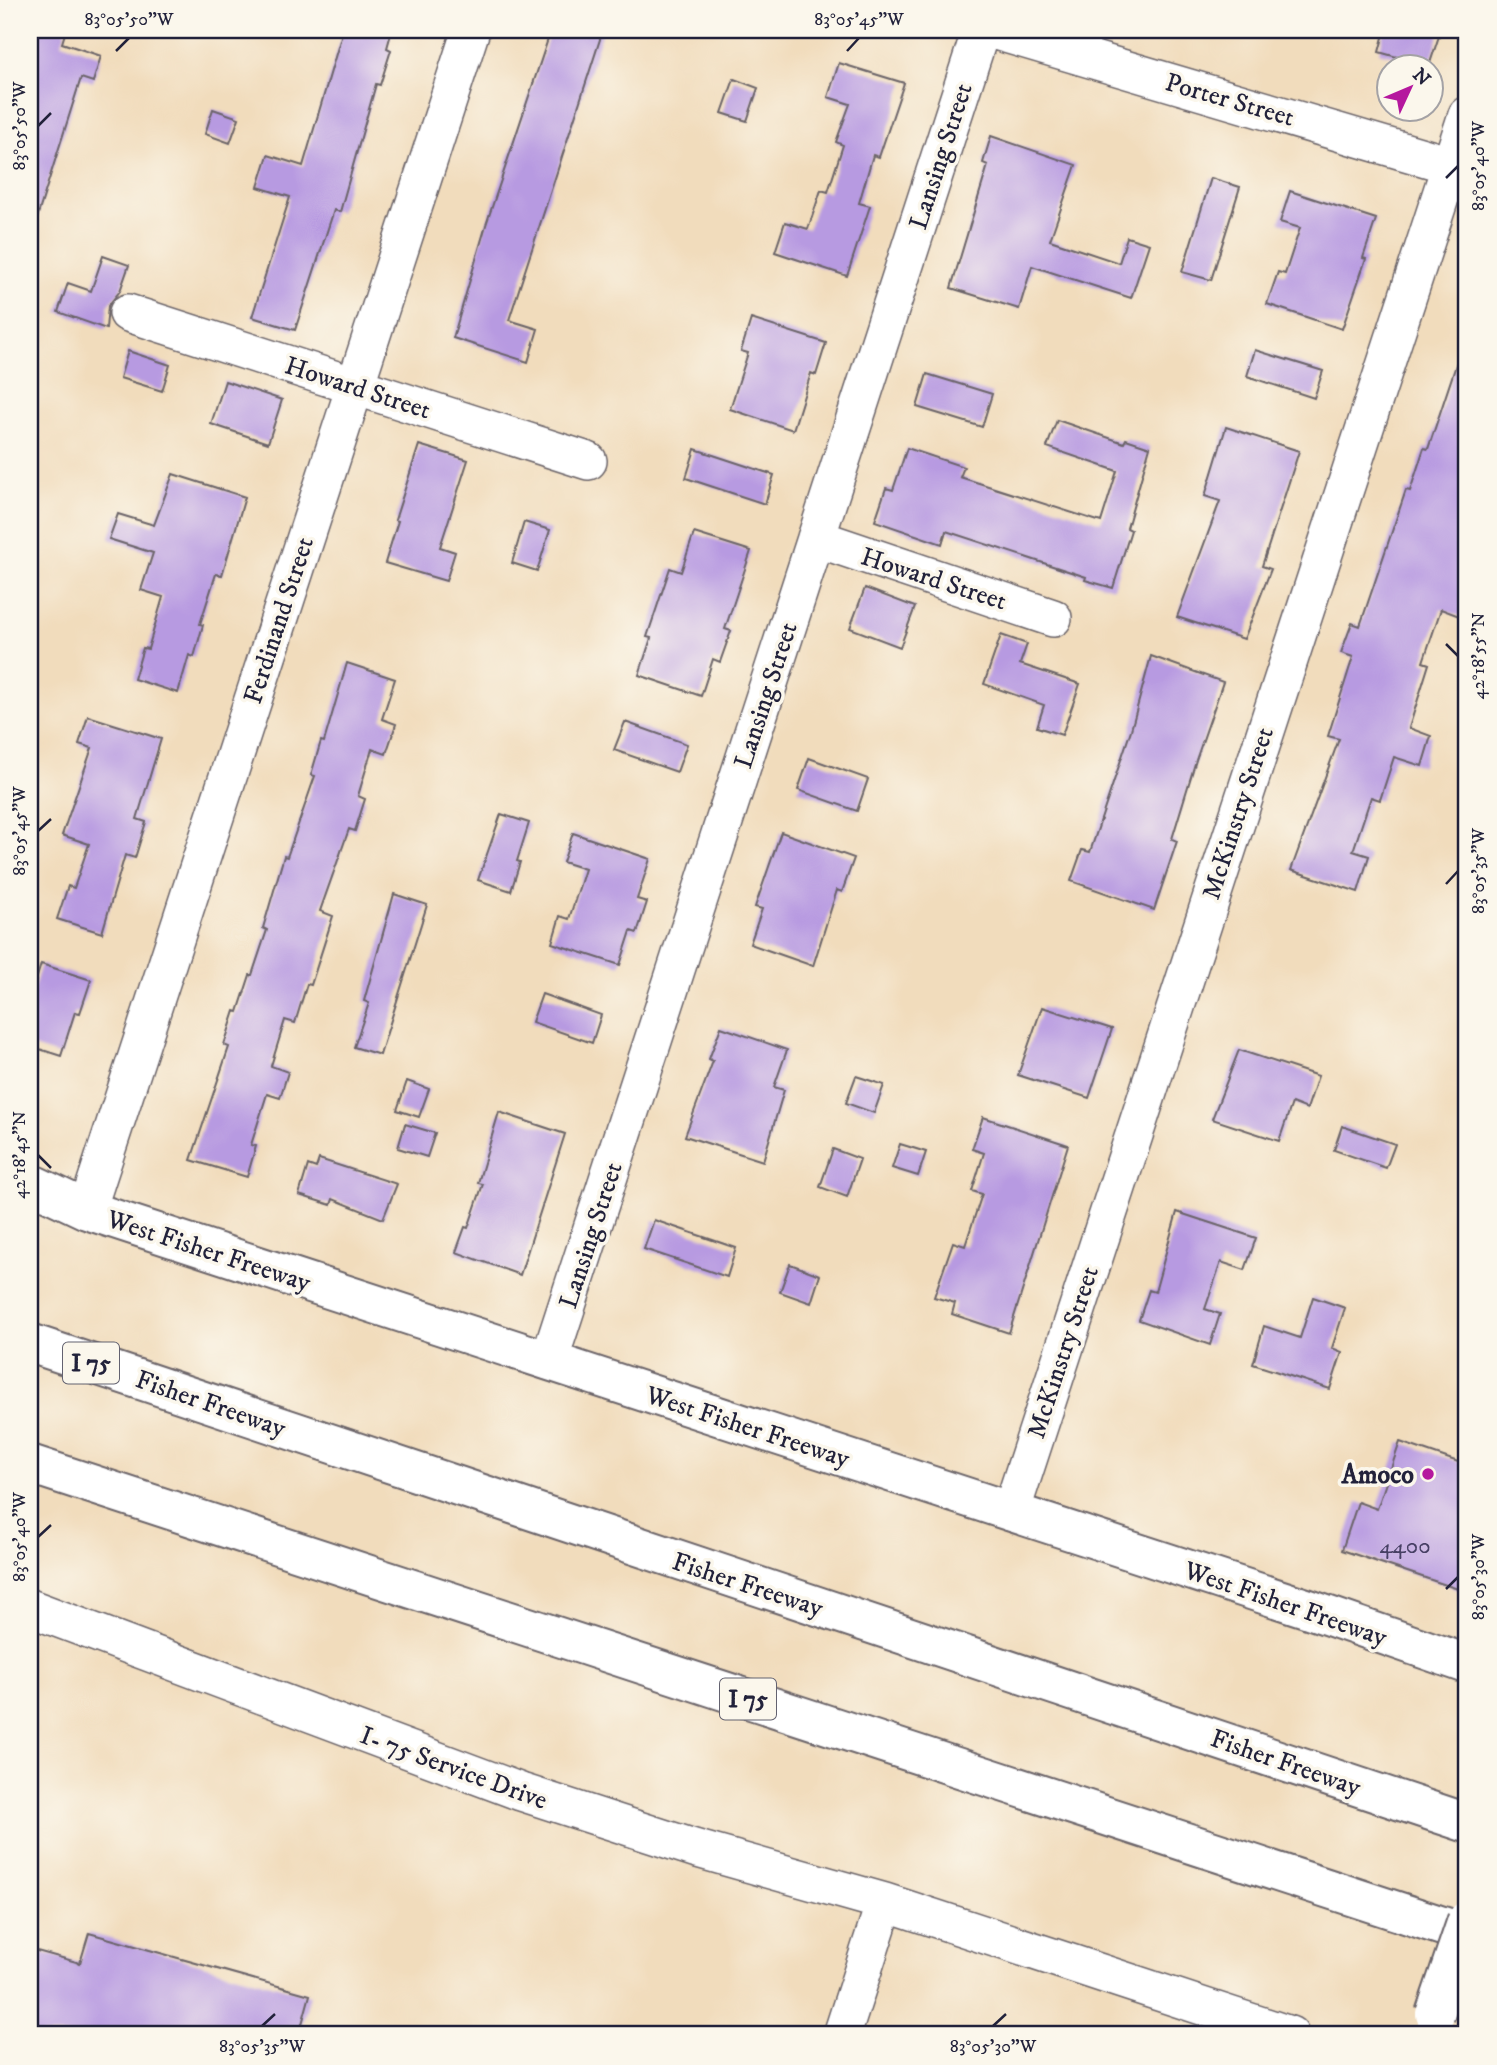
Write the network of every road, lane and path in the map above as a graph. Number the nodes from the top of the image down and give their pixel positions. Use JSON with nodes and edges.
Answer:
{"nodes":[{"id":1,"x":471,"y":30,"type":"edge"},
{"id":2,"x":981,"y":30,"type":"edge"},
{"id":3,"x":992,"y":30,"type":"edge"},
{"id":4,"x":1467,"y":115,"type":"edge"},
{"id":5,"x":1459,"y":168,"type":"edge"},
{"id":6,"x":128,"y":313,"type":"dead end"},
{"id":7,"x":354,"y":386,"type":"junction"},
{"id":8,"x":588,"y":461,"type":"dead end"},
{"id":9,"x":816,"y":538,"type":"junction"},
{"id":10,"x":1053,"y":618,"type":"dead end"},
{"id":11,"x":30,"y":1183,"type":"edge"},
{"id":12,"x":87,"y":1210,"type":"junction"},
{"id":13,"x":30,"y":1325,"type":"edge"},
{"id":14,"x":30,"y":1343,"type":"edge"},
{"id":15,"x":550,"y":1361,"type":"junction"},
{"id":16,"x":153,"y":1383,"type":"junction"},
{"id":17,"x":30,"y":1464,"type":"edge"},
{"id":18,"x":1011,"y":1511,"type":"junction"},
{"id":19,"x":30,"y":1608,"type":"edge"},
{"id":20,"x":1467,"y":1664,"type":"edge"},
{"id":21,"x":1467,"y":1823,"type":"edge"},
{"id":22,"x":886,"y":1902,"type":"junction"},
{"id":23,"x":1467,"y":1920,"type":"edge"},
{"id":24,"x":1467,"y":1934,"type":"edge"},
{"id":25,"x":1432,"y":2024,"type":"edge"},
{"id":26,"x":842,"y":2035,"type":"edge"},
{"id":27,"x":1290,"y":2035,"type":"edge"}],
"edges":[{"from":1,"to":7,"type":"street","name":"Ferdinand Street"},
{"from":2,"to":9,"type":"street","name":"Lansing Street"},
{"from":3,"to":5,"type":"street","name":"Porter Street"},
{"from":4,"to":5,"type":"street","name":"McKinstry Street"},
{"from":5,"to":18,"type":"street","name":"McKinstry Street"},
{"from":6,"to":7,"type":"street","name":"Howard Street"},
{"from":7,"to":8,"type":"street","name":"Howard Street"},
{"from":7,"to":12,"type":"street","name":"Ferdinand Street"},
{"from":9,"to":10,"type":"street","name":"Howard Street"},
{"from":9,"to":15,"type":"street","name":"Lansing Street"},
{"from":11,"to":12,"type":"main road","name":"West Fisher Freeway"},
{"from":12,"to":15,"type":"main road","name":"West Fisher Freeway"},
{"from":13,"to":16,"type":"main road"},
{"from":14,"to":16,"type":"main road","name":"Fisher Freeway","number":"I 75"},
{"from":15,"to":18,"type":"main road","name":"West Fisher Freeway"},
{"from":16,"to":21,"type":"main road","name":"Fisher Freeway","number":"I 75"},
{"from":17,"to":24,"type":"main road","number":"I 75"},
{"from":18,"to":20,"type":"main road","name":"West Fisher Freeway"},
{"from":19,"to":22,"type":"street","name":"I- 75 Service Drive"},
{"from":22,"to":26,"type":"street"},
{"from":22,"to":27,"type":"street"},
{"from":23,"to":25,"type":"main road","bridge":true}]}
